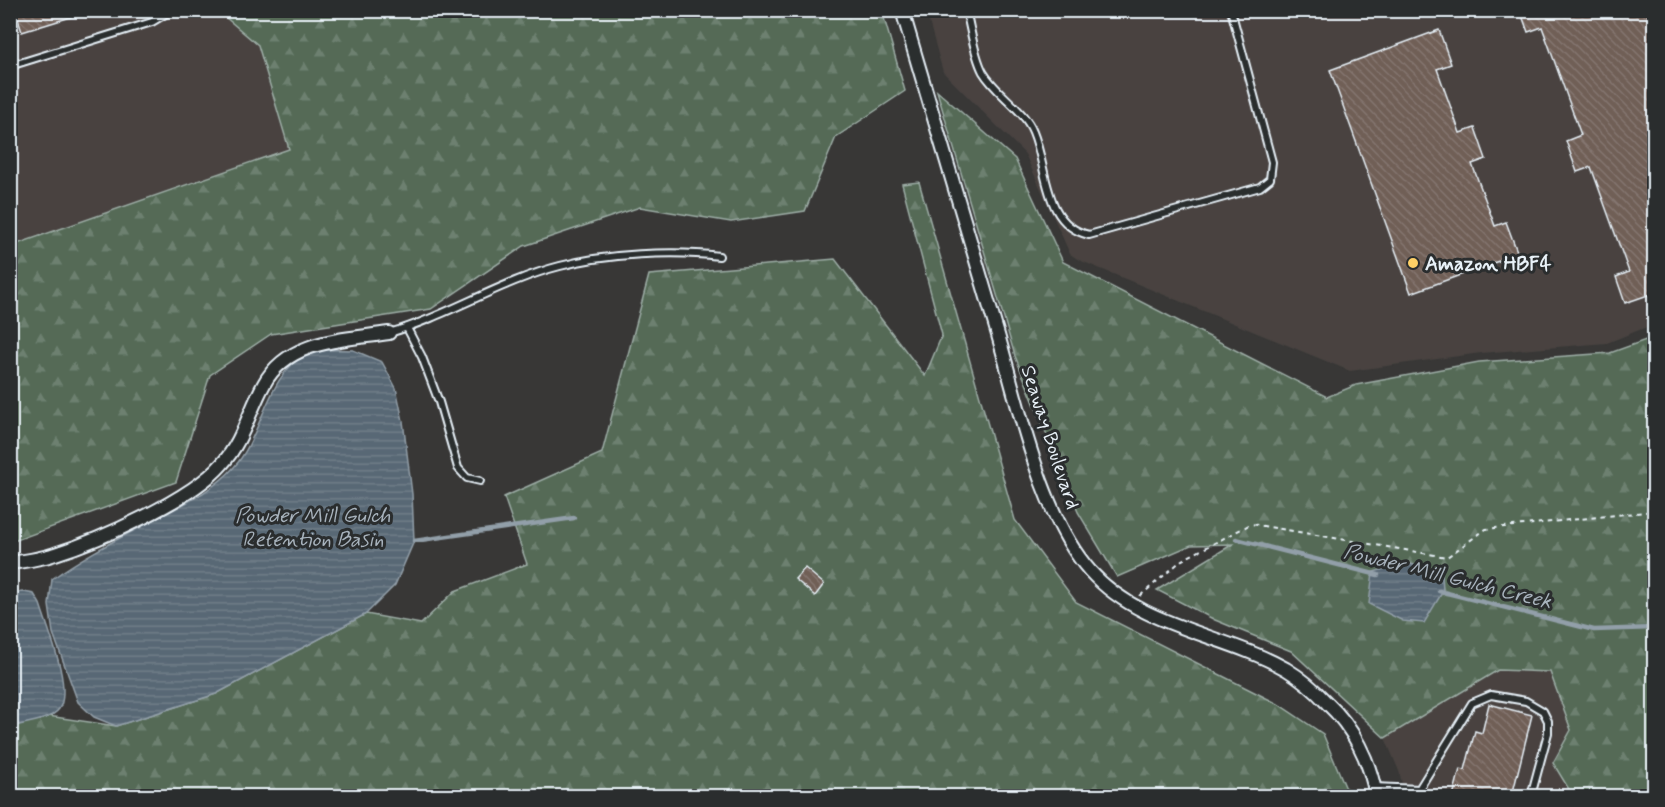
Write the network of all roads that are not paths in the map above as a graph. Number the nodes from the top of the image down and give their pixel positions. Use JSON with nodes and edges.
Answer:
{"nodes":[{"id":1,"x":172,"y":10,"type":"edge"},
{"id":2,"x":902,"y":10,"type":"edge"},
{"id":3,"x":966,"y":10,"type":"edge"},
{"id":4,"x":1231,"y":10,"type":"edge"},
{"id":5,"x":10,"y":66,"type":"edge"},
{"id":6,"x":10,"y":213,"type":"edge"},
{"id":7,"x":10,"y":226,"type":"edge"},
{"id":8,"x":719,"y":256,"type":"dead end"},
{"id":9,"x":407,"y":328,"type":"junction"},
{"id":10,"x":389,"y":333,"type":"joint"},
{"id":11,"x":480,"y":481,"type":"dead end"},
{"id":12,"x":10,"y":563,"type":"edge"},
{"id":13,"x":1375,"y":792,"type":"edge"},
{"id":14,"x":1420,"y":793,"type":"edge"},
{"id":15,"x":1531,"y":796,"type":"edge"}],
"edges":[{"from":1,"to":5,"type":"lane"},
{"from":2,"to":13,"type":"street","name":"Seaway Boulevard"},
{"from":3,"to":4,"type":"lane"},
{"from":6,"to":7,"type":"lane"},
{"from":8,"to":9,"type":"lane"},
{"from":9,"to":10,"type":"lane"},
{"from":9,"to":11,"type":"lane"},
{"from":10,"to":12,"type":"street"},
{"from":13,"to":14,"type":"lane"},
{"from":14,"to":15,"type":"lane"}]}
